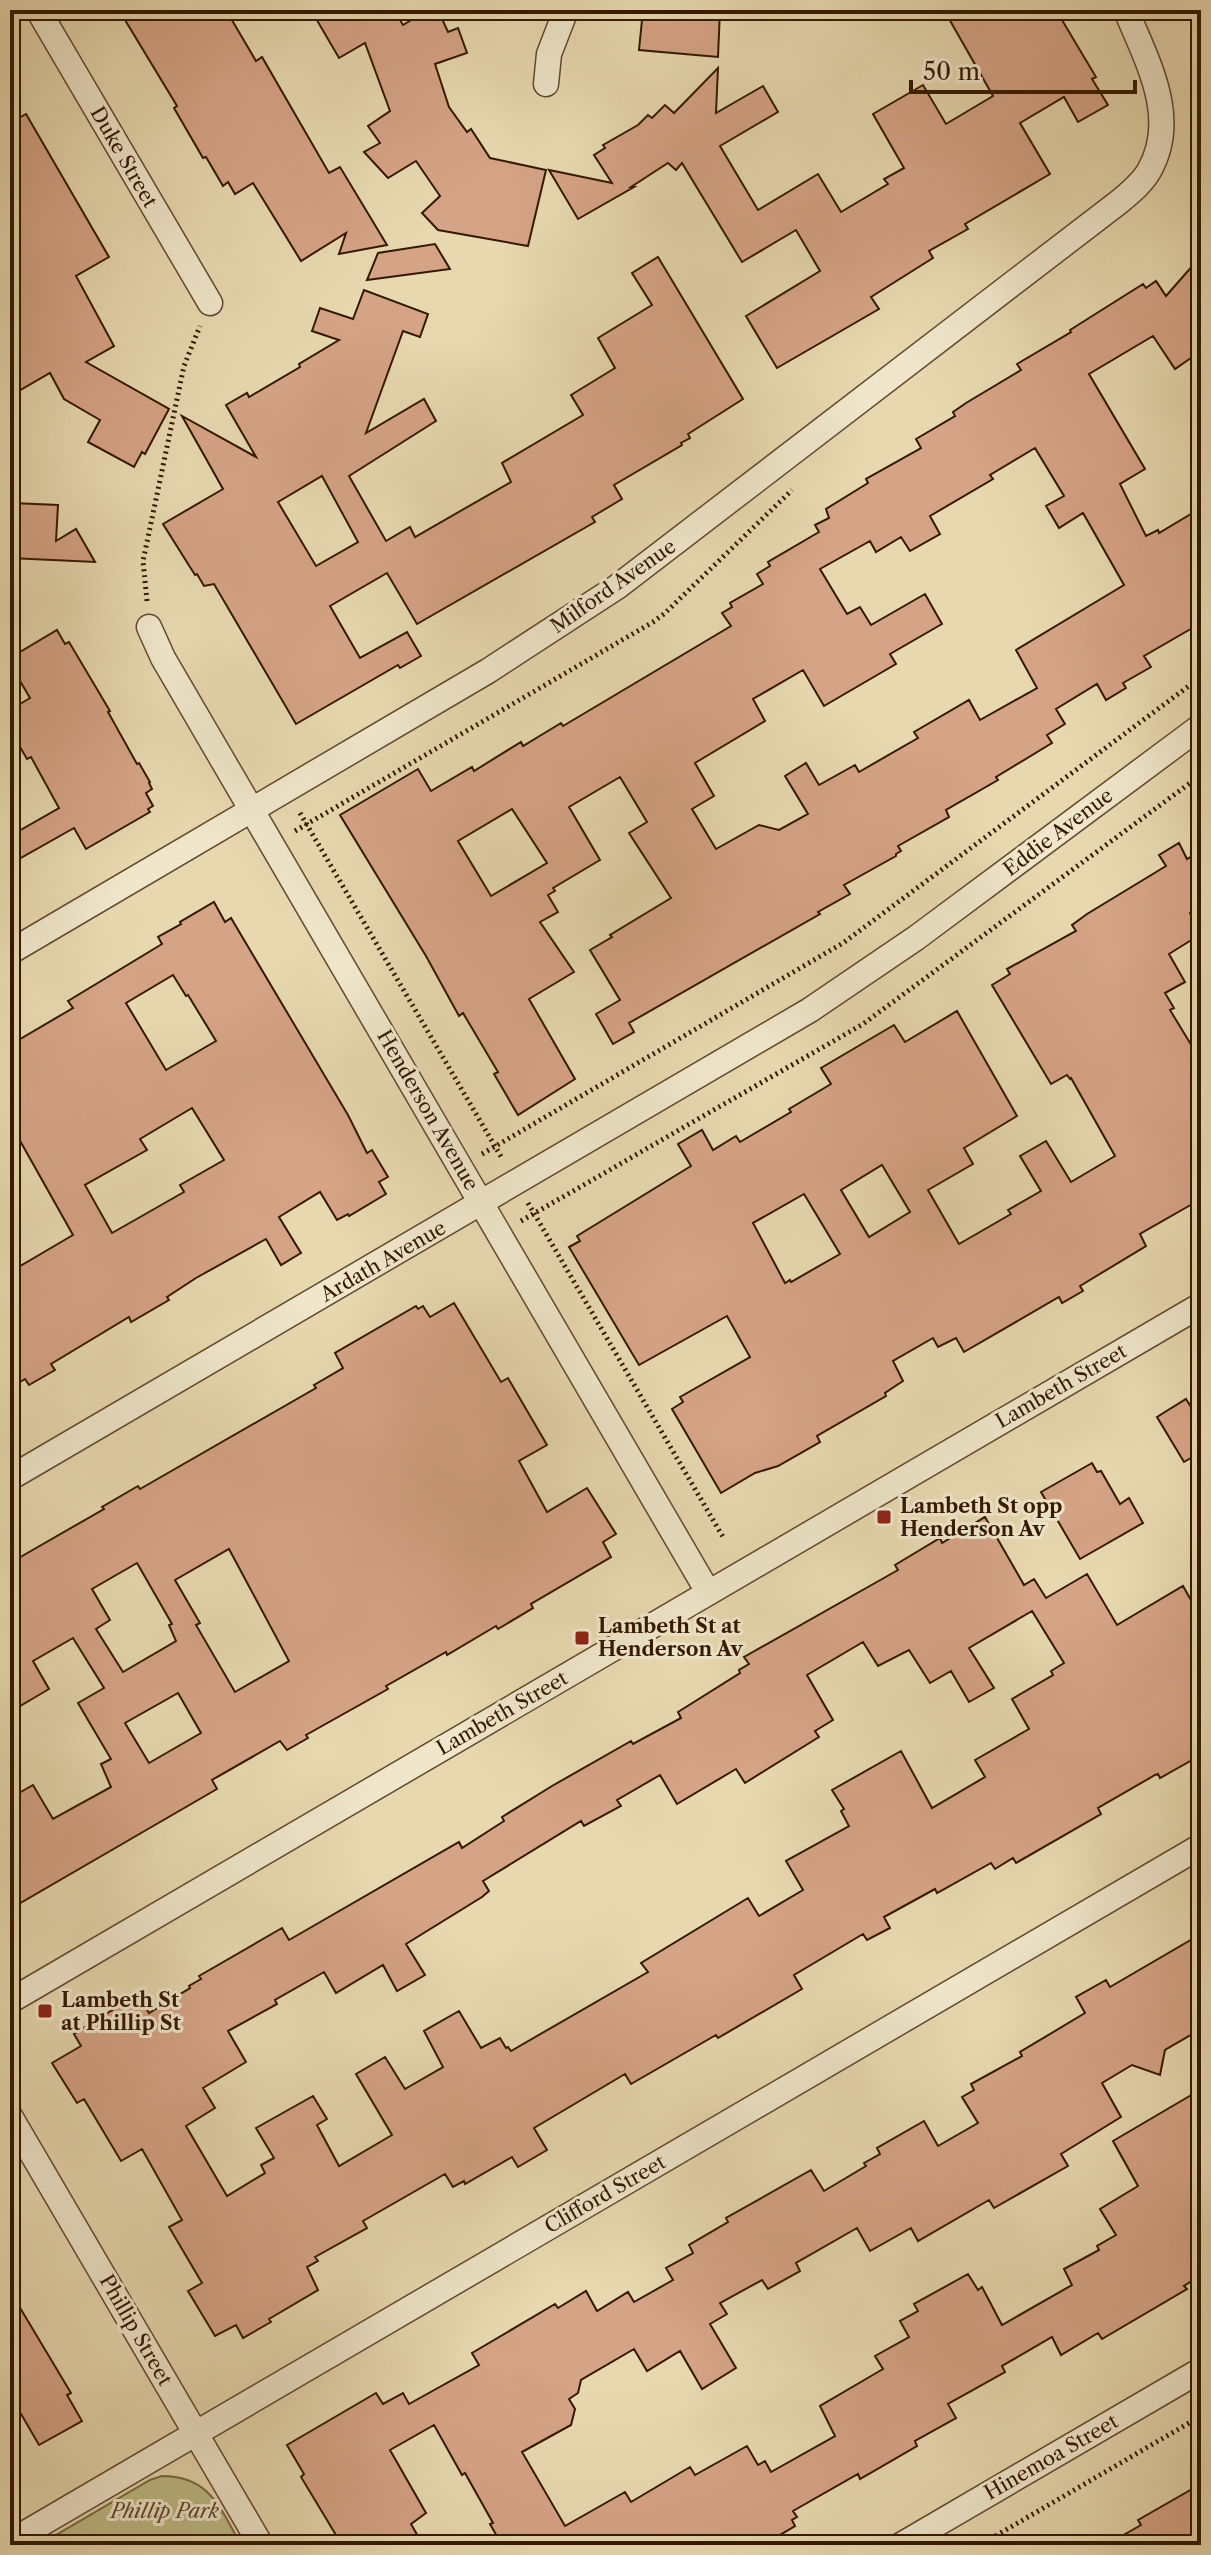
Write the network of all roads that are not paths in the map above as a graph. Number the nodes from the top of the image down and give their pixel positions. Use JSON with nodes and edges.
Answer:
{"nodes":[{"id":1,"x":38,"y":10,"type":"edge"},
{"id":2,"x":566,"y":10,"type":"edge"},
{"id":3,"x":1126,"y":10,"type":"edge"},
{"id":4,"x":546,"y":84,"type":"dead end"},
{"id":5,"x":210,"y":303,"type":"road end"},
{"id":6,"x":149,"y":627,"type":"road end"},
{"id":7,"x":1201,"y":726,"type":"edge"},
{"id":8,"x":253,"y":811,"type":"junction"},
{"id":9,"x":916,"y":938,"type":"joint"},
{"id":10,"x":10,"y":952,"type":"edge"},
{"id":11,"x":482,"y":1203,"type":"junction"},
{"id":12,"x":1201,"y":1305,"type":"edge"},
{"id":13,"x":10,"y":1478,"type":"edge"},
{"id":14,"x":708,"y":1592,"type":"junction"},
{"id":15,"x":1201,"y":1846,"type":"edge"},
{"id":16,"x":10,"y":2001,"type":"edge"},
{"id":17,"x":10,"y":2116,"type":"edge"},
{"id":18,"x":1201,"y":2370,"type":"edge"},
{"id":19,"x":196,"y":2434,"type":"junction"},
{"id":20,"x":10,"y":2542,"type":"edge"},
{"id":21,"x":261,"y":2545,"type":"edge"},
{"id":22,"x":901,"y":2545,"type":"edge"}],
"edges":[{"from":1,"to":5,"type":"street","name":"Duke Street"},
{"from":2,"to":4,"type":"street"},
{"from":3,"to":8,"type":"street","name":"Milford Avenue"},
{"from":6,"to":8,"type":"street","name":"Henderson Avenue"},
{"from":7,"to":9,"type":"street","name":"Eddie Avenue"},
{"from":8,"to":10,"type":"street","name":"Milford Avenue"},
{"from":8,"to":11,"type":"street","name":"Henderson Avenue"},
{"from":9,"to":11,"type":"street","name":"Ardath Avenue"},
{"from":11,"to":13,"type":"street","name":"Ardath Avenue"},
{"from":11,"to":14,"type":"street","name":"Henderson Avenue"},
{"from":12,"to":14,"type":"street","name":"Lambeth Street"},
{"from":14,"to":16,"type":"street","name":"Lambeth Street"},
{"from":15,"to":19,"type":"street","name":"Clifford Street"},
{"from":17,"to":19,"type":"street","name":"Phillip Street"},
{"from":18,"to":22,"type":"street","name":"Hinemoa Street"},
{"from":19,"to":20,"type":"street","name":"Clifford Street"},
{"from":19,"to":21,"type":"street","name":"Phillip Street"}]}
